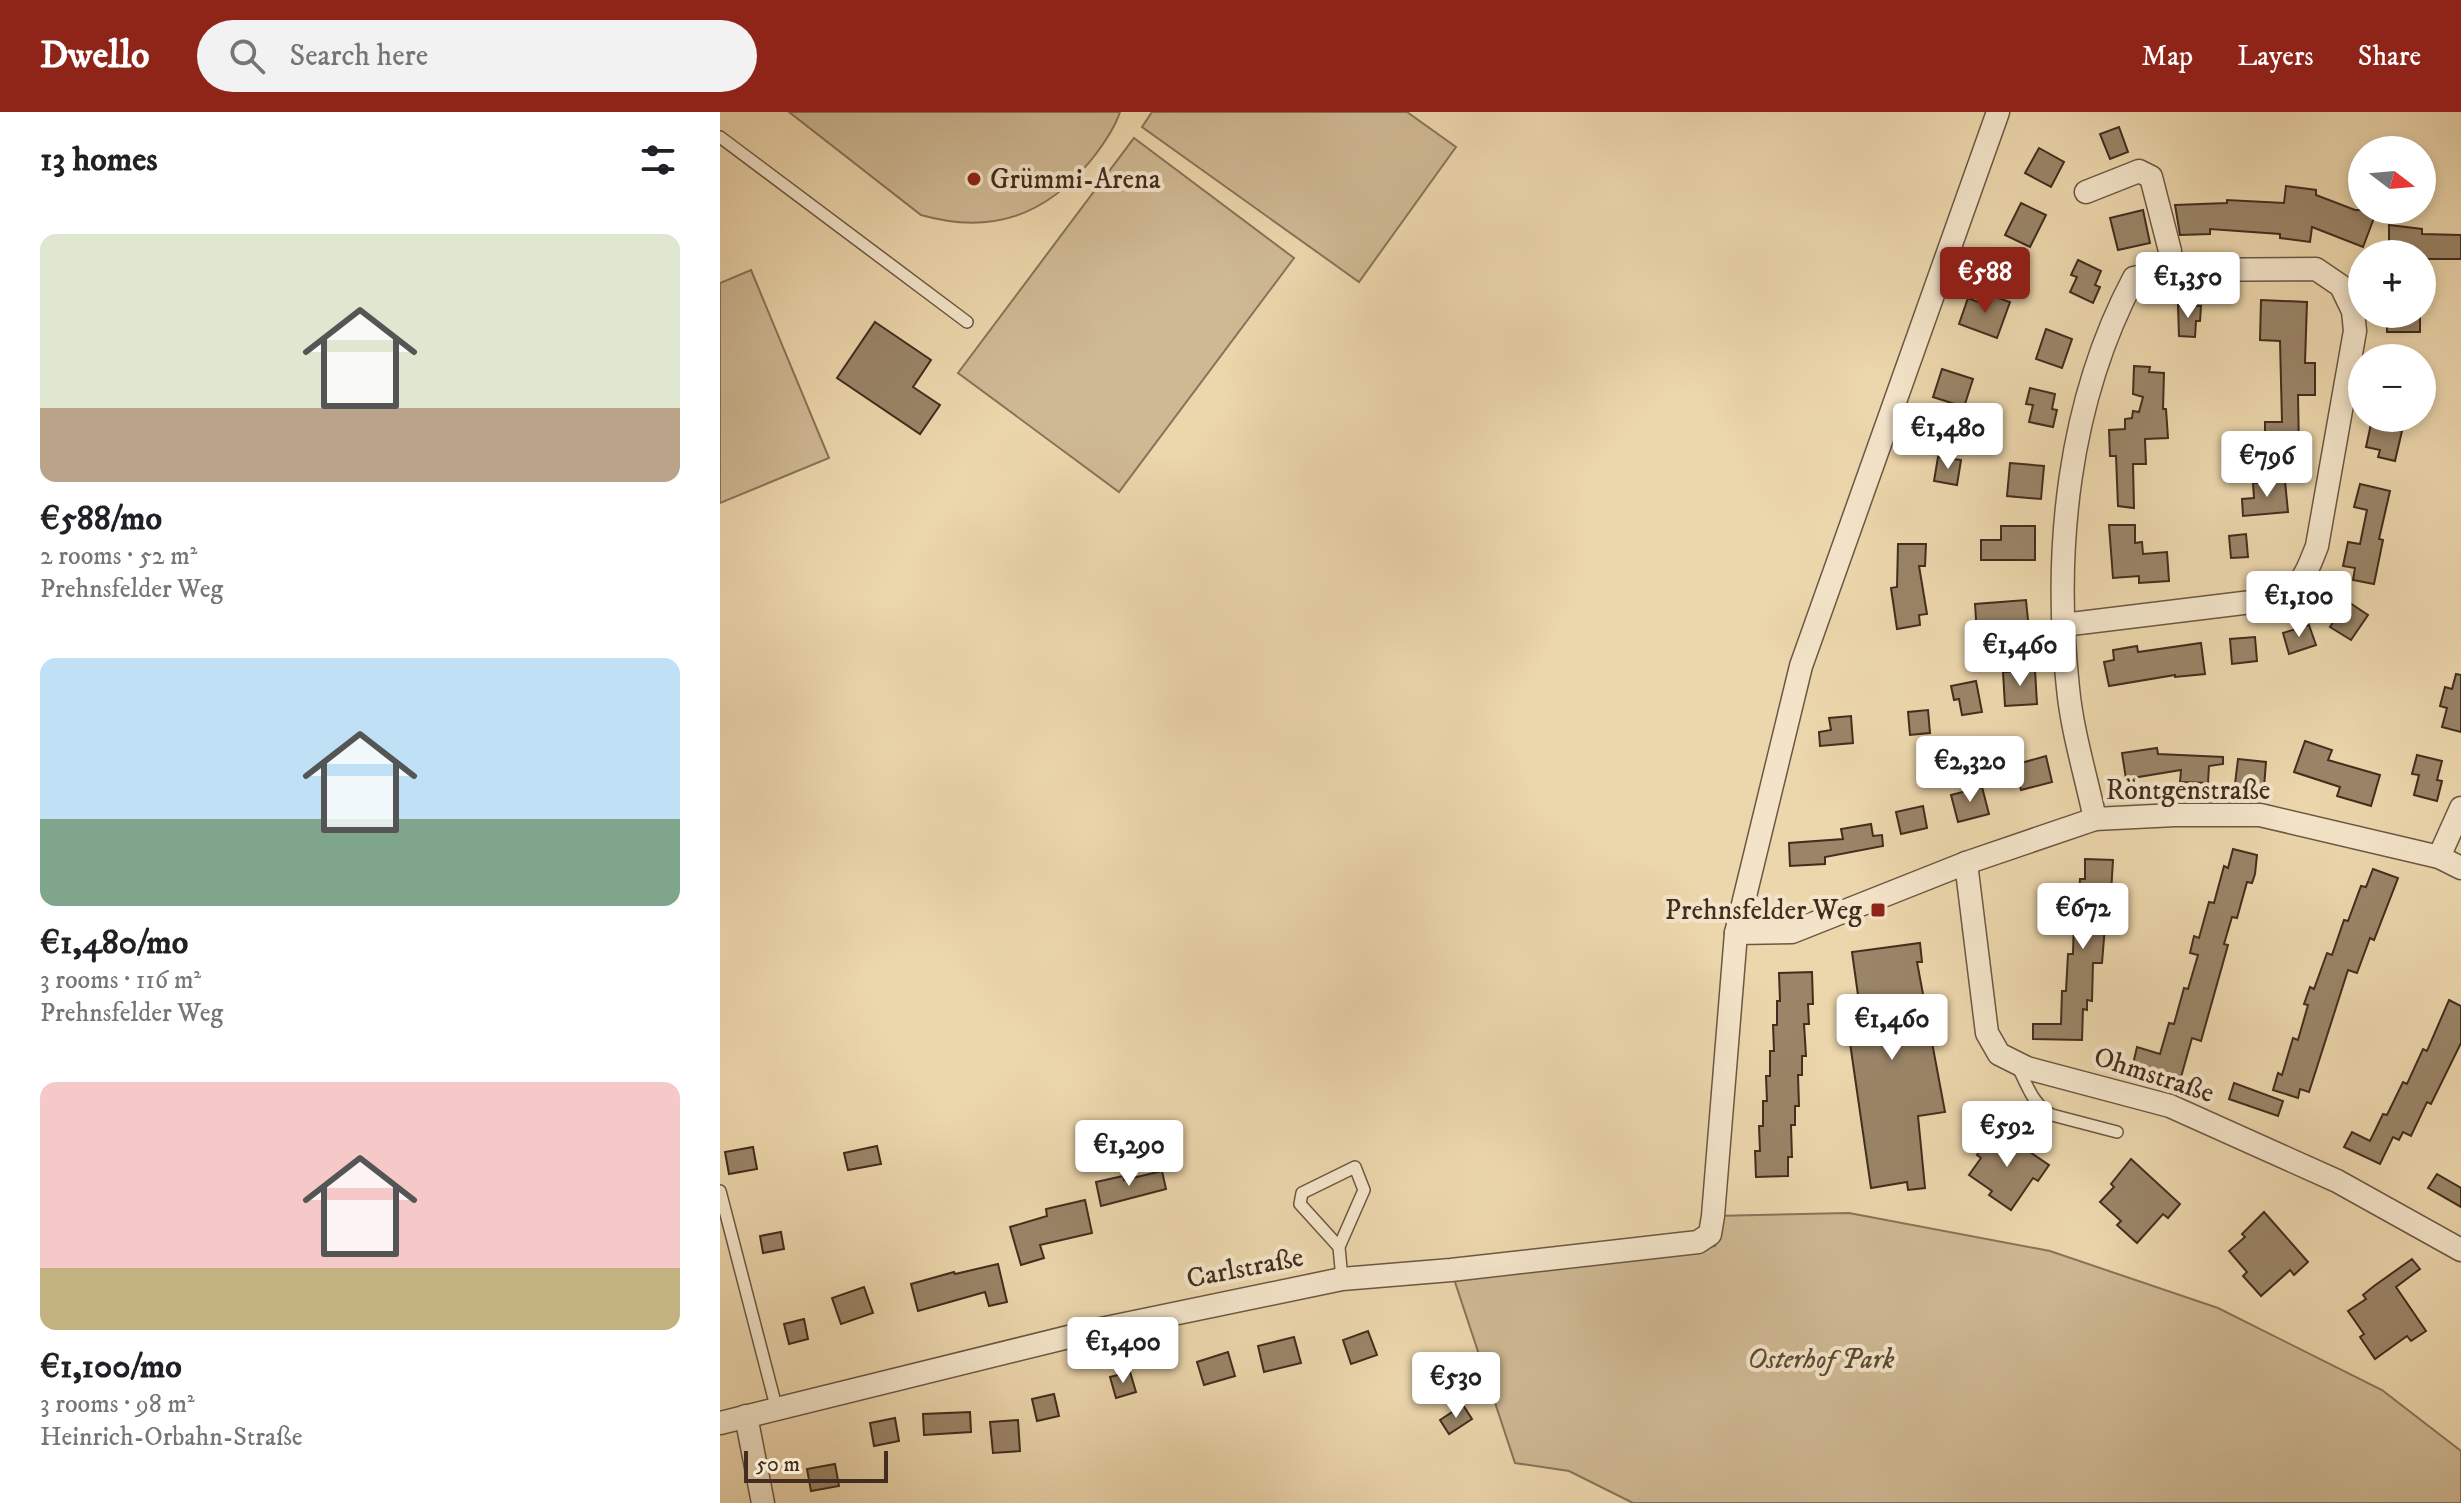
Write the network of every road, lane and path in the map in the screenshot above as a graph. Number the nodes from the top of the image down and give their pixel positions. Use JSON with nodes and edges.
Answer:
{"nodes":[{"id":1,"x":1998,"y":112,"type":"edge"},
{"id":2,"x":720,"y":137,"type":"edge"},
{"id":3,"x":2086,"y":192,"type":"dead end"},
{"id":4,"x":2171,"y":270,"type":"junction"},
{"id":5,"x":967,"y":322,"type":"dead end"},
{"id":6,"x":2063,"y":625,"type":"junction"},
{"id":7,"x":2461,"y":808,"type":"edge"},
{"id":8,"x":2095,"y":819,"type":"junction"},
{"id":9,"x":2439,"y":857,"type":"junction"},
{"id":10,"x":1966,"y":863,"type":"junction"},
{"id":11,"x":2461,"y":868,"type":"edge"},
{"id":12,"x":1736,"y":933,"type":"junction"},
{"id":13,"x":2016,"y":1063,"type":"junction"},
{"id":14,"x":2117,"y":1132,"type":"dead end"},
{"id":15,"x":720,"y":1191,"type":"edge"},
{"id":16,"x":1339,"y":1247,"type":"junction"},
{"id":17,"x":2461,"y":1250,"type":"edge"},
{"id":18,"x":1342,"y":1279,"type":"junction"},
{"id":19,"x":777,"y":1410,"type":"junction"},
{"id":20,"x":746,"y":1416,"type":"junction"},
{"id":21,"x":720,"y":1423,"type":"edge"},
{"id":22,"x":763,"y":1503,"type":"edge"}],
"edges":[{"from":1,"to":12,"type":"street"},
{"from":2,"to":5,"type":"lane"},
{"from":3,"to":4,"type":"street"},
{"from":4,"to":6,"type":"street"},
{"from":4,"to":6,"type":"street"},
{"from":6,"to":8,"type":"street"},
{"from":7,"to":9,"type":"street"},
{"from":8,"to":9,"type":"street","name":"Röntgenstraße"},
{"from":8,"to":10,"type":"street","name":"Röntgenstraße"},
{"from":9,"to":11,"type":"street","name":"Röntgenstraße"},
{"from":10,"to":12,"type":"street","name":"Röntgenstraße"},
{"from":10,"to":13,"type":"street","name":"Ohmstraße"},
{"from":12,"to":18,"type":"street","name":"Carlstraße"},
{"from":13,"to":14,"type":"lane"},
{"from":13,"to":17,"type":"street","name":"Ohmstraße"},
{"from":15,"to":19,"type":"lane"},
{"from":16,"to":16,"type":"lane"},
{"from":16,"to":18,"type":"lane"},
{"from":18,"to":19,"type":"street","name":"Carlstraße"},
{"from":19,"to":20,"type":"street","name":"Carlstraße"},
{"from":20,"to":21,"type":"street","name":"Carlstraße"},
{"from":20,"to":22,"type":"street"}]}
